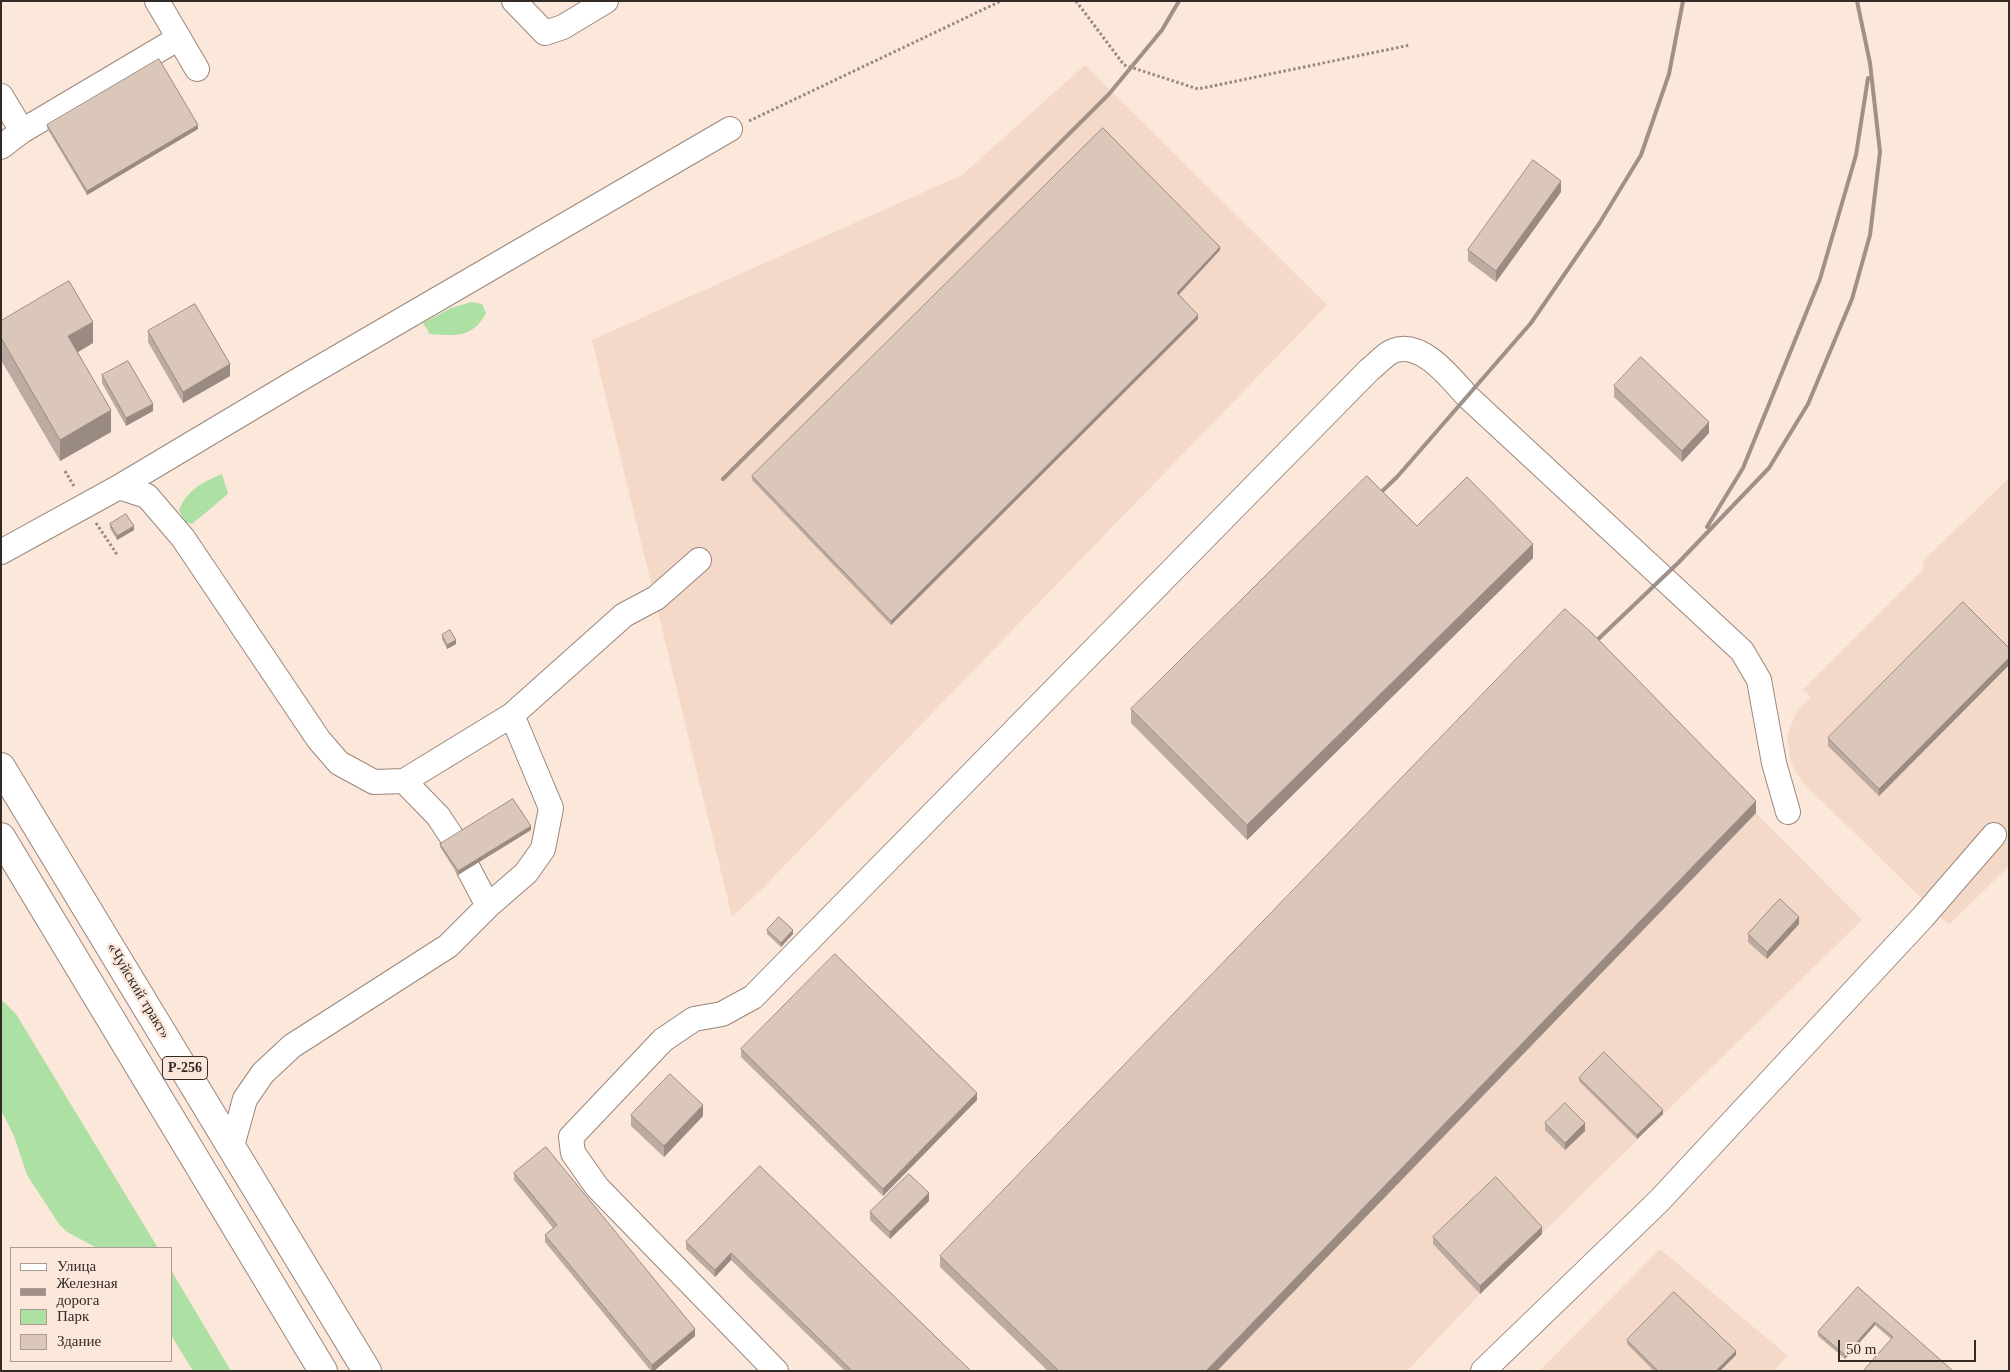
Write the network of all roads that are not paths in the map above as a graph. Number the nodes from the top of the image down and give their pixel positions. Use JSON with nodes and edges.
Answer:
{"nodes":[{"id":1,"x":157,"y":1,"type":"edge"},
{"id":2,"x":514,"y":1,"type":"edge"},
{"id":3,"x":606,"y":1,"type":"edge"},
{"id":4,"x":179,"y":38,"type":"junction"},
{"id":5,"x":197,"y":69,"type":"dead end"},
{"id":6,"x":1,"y":96,"type":"edge"},
{"id":7,"x":730,"y":129,"type":"road end"},
{"id":8,"x":22,"y":131,"type":"junction"},
{"id":9,"x":1,"y":148,"type":"edge"},
{"id":10,"x":119,"y":487,"type":"junction"},
{"id":11,"x":2,"y":550,"type":"edge"},
{"id":12,"x":699,"y":560,"type":"dead end"},
{"id":13,"x":512,"y":715,"type":"junction"},
{"id":14,"x":1,"y":767,"type":"edge"},
{"id":15,"x":404,"y":781,"type":"junction"},
{"id":16,"x":1788,"y":812,"type":"dead end"},
{"id":17,"x":1994,"y":835,"type":"dead end"},
{"id":18,"x":1,"y":837,"type":"edge"},
{"id":19,"x":454,"y":840,"type":"edge"},
{"id":20,"x":468,"y":868,"type":"edge"},
{"id":21,"x":488,"y":906,"type":"junction"},
{"id":22,"x":232,"y":1146,"type":"junction"},
{"id":23,"x":323,"y":1371,"type":"edge"},
{"id":24,"x":367,"y":1371,"type":"edge"},
{"id":25,"x":776,"y":1371,"type":"edge"},
{"id":26,"x":1483,"y":1371,"type":"edge"}],
"edges":[{"from":1,"to":4,"type":"lane"},
{"from":2,"to":3,"type":"lane"},
{"from":4,"to":5,"type":"lane"},
{"from":4,"to":8,"type":"lane"},
{"from":6,"to":8,"type":"lane"},
{"from":7,"to":10,"type":"lane"},
{"from":8,"to":9,"type":"lane"},
{"from":10,"to":11,"type":"lane"},
{"from":10,"to":15,"type":"lane"},
{"from":12,"to":13,"type":"lane"},
{"from":13,"to":15,"type":"lane"},
{"from":13,"to":21,"type":"lane"},
{"from":14,"to":22,"type":"highway","name":"«Чуйский тракт»","number":"Р-256"},
{"from":15,"to":19,"type":"lane"},
{"from":16,"to":25,"type":"lane"},
{"from":17,"to":26,"type":"lane"},
{"from":18,"to":23,"type":"highway","number":"Р-256"},
{"from":20,"to":21,"type":"lane"},
{"from":21,"to":22,"type":"lane"},
{"from":22,"to":24,"type":"highway","name":"«Чуйский тракт»","number":"Р-256"}]}
